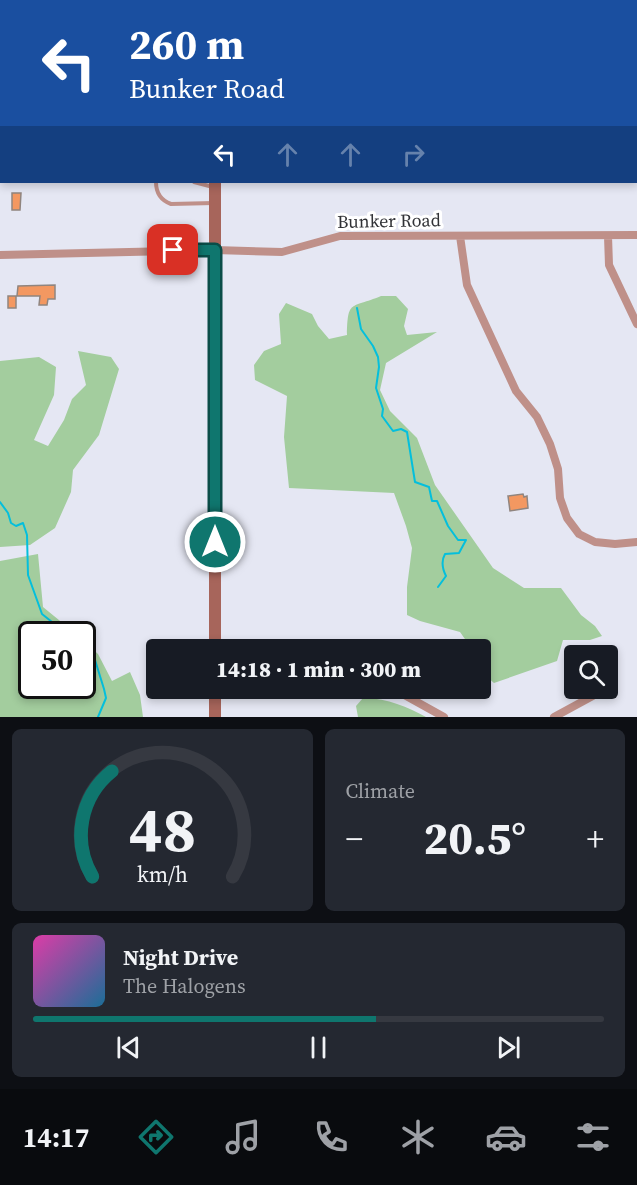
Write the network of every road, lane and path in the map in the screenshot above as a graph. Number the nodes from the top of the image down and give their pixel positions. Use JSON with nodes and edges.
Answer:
{"nodes":[{"id":1,"x":156,"y":183,"type":"edge"},
{"id":2,"x":214,"y":184,"type":"edge"},
{"id":3,"x":215,"y":203,"type":"junction"},
{"id":4,"x":637,"y":235,"type":"edge"},
{"id":5,"x":460,"y":236,"type":"junction"},
{"id":6,"x":608,"y":236,"type":"junction"},
{"id":7,"x":215,"y":250,"type":"junction"},
{"id":8,"x":0,"y":255,"type":"edge"},
{"id":9,"x":637,"y":324,"type":"edge"},
{"id":10,"x":637,"y":542,"type":"edge"},
{"id":11,"x":214,"y":639,"type":"edge"},
{"id":12,"x":214,"y":699,"type":"edge"},
{"id":13,"x":412,"y":699,"type":"edge"},
{"id":14,"x":587,"y":699,"type":"edge"},
{"id":15,"x":214,"y":717,"type":"edge"},
{"id":16,"x":444,"y":717,"type":"edge"},
{"id":17,"x":554,"y":717,"type":"edge"}],
"edges":[{"from":1,"to":3,"type":"lane"},
{"from":2,"to":3,"type":"main road"},
{"from":3,"to":7,"type":"main road"},
{"from":4,"to":6,"type":"street","name":"Bunker Road"},
{"from":5,"to":6,"type":"street","name":"Bunker Road"},
{"from":5,"to":7,"type":"street","name":"Bunker Road"},
{"from":5,"to":10,"type":"street"},
{"from":6,"to":9,"type":"street"},
{"from":7,"to":8,"type":"street","name":"Bunker Road"},
{"from":7,"to":11,"type":"main road"},
{"from":12,"to":15,"type":"main road"},
{"from":13,"to":16,"type":"street"},
{"from":14,"to":17,"type":"street"}]}
